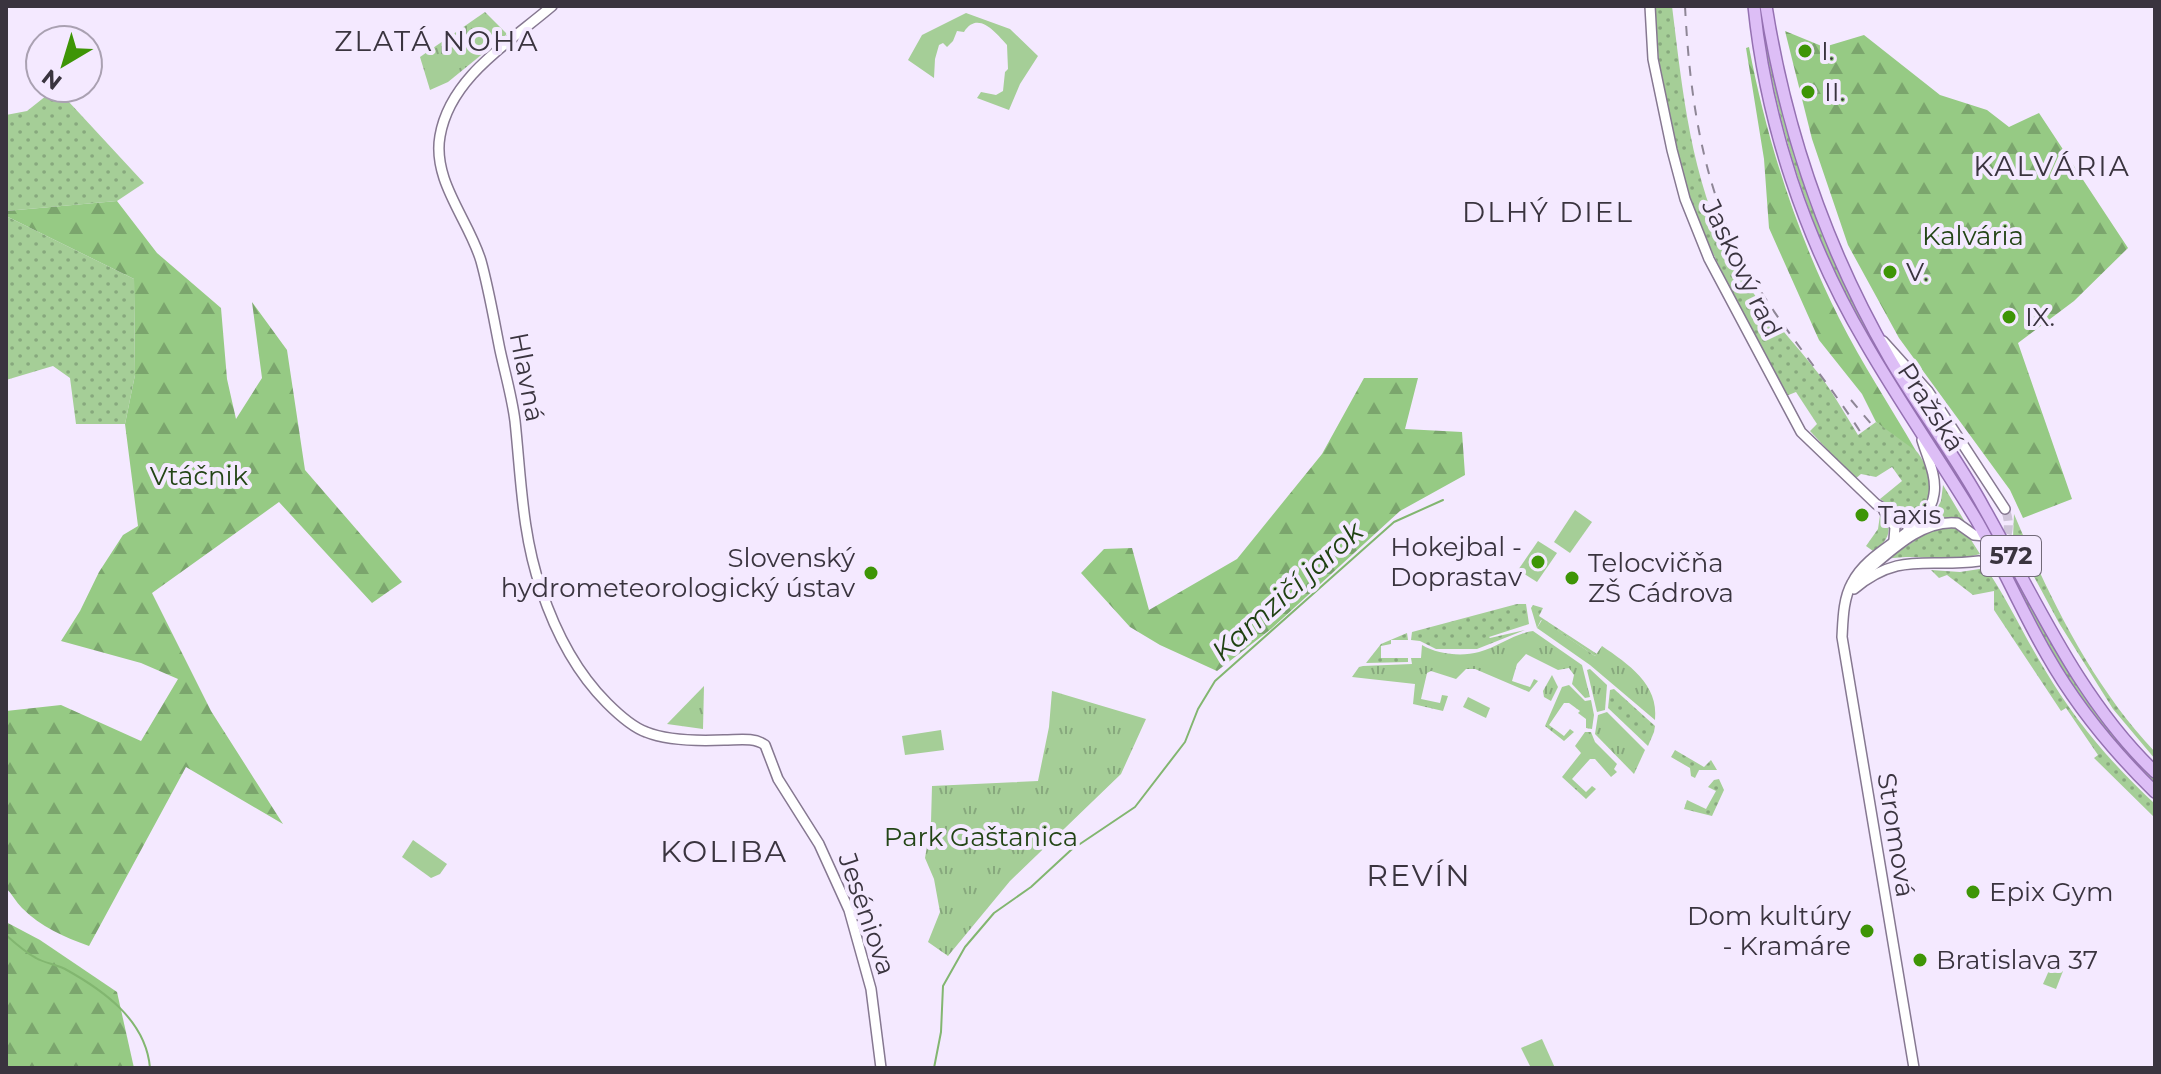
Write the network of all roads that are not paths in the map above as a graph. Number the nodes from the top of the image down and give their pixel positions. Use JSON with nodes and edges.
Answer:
{"nodes":[{"id":1,"x":552,"y":6,"type":"edge"},
{"id":2,"x":1650,"y":6,"type":"edge"},
{"id":3,"x":1754,"y":6,"type":"edge"},
{"id":4,"x":1766,"y":6,"type":"edge"},
{"id":5,"x":1876,"y":333,"type":"junction"},
{"id":6,"x":1919,"y":429,"type":"junction"},
{"id":7,"x":1881,"y":507,"type":"junction"},
{"id":8,"x":2005,"y":509,"type":"tunnel mouth"},
{"id":9,"x":1910,"y":529,"type":"junction"},
{"id":10,"x":1985,"y":536,"type":"junction"},
{"id":11,"x":1894,"y":540,"type":"junction"},
{"id":12,"x":1905,"y":540,"type":"junction"},
{"id":13,"x":1979,"y":561,"type":"tunnel mouth"},
{"id":14,"x":1854,"y":589,"type":"junction"},
{"id":15,"x":1844,"y":607,"type":"junction"},
{"id":16,"x":761,"y":742,"type":"joint"},
{"id":17,"x":2155,"y":772,"type":"edge"},
{"id":18,"x":2155,"y":792,"type":"edge"},
{"id":19,"x":881,"y":1068,"type":"edge"},
{"id":20,"x":1914,"y":1068,"type":"edge"}],
"edges":[{"from":1,"to":16,"type":"street","name":"Hlavná"},
{"from":2,"to":7,"type":"street","name":"Jaskový rad"},
{"from":3,"to":6,"type":"main road","name":"Pražská","number":"572"},
{"from":4,"to":5,"type":"main road","name":"Pražská","number":"572"},
{"from":5,"to":8,"type":"street"},
{"from":5,"to":17,"type":"main road","name":"Pražská","number":"572"},
{"from":6,"to":9,"type":"street"},
{"from":6,"to":10,"type":"main road","name":"Pražská","number":"572"},
{"from":7,"to":9,"type":"street","name":"Jaskový rad"},
{"from":7,"to":11,"type":"street","name":"Jaskový rad"},
{"from":9,"to":11,"type":"street","name":"Stromová"},
{"from":9,"to":12,"type":"street","name":"Stromová"},
{"from":10,"to":12,"type":"street"},
{"from":10,"to":18,"type":"main road","name":"Pražská","number":"572"},
{"from":11,"to":12,"type":"street"},
{"from":11,"to":15,"type":"street","name":"Stromová"},
{"from":12,"to":14,"type":"street","name":"Stromová"},
{"from":13,"to":14,"type":"street"},
{"from":14,"to":15,"type":"street","name":"Stromová"},
{"from":15,"to":20,"type":"street","name":"Stromová"},
{"from":16,"to":19,"type":"street","name":"Jeséniova"}]}
